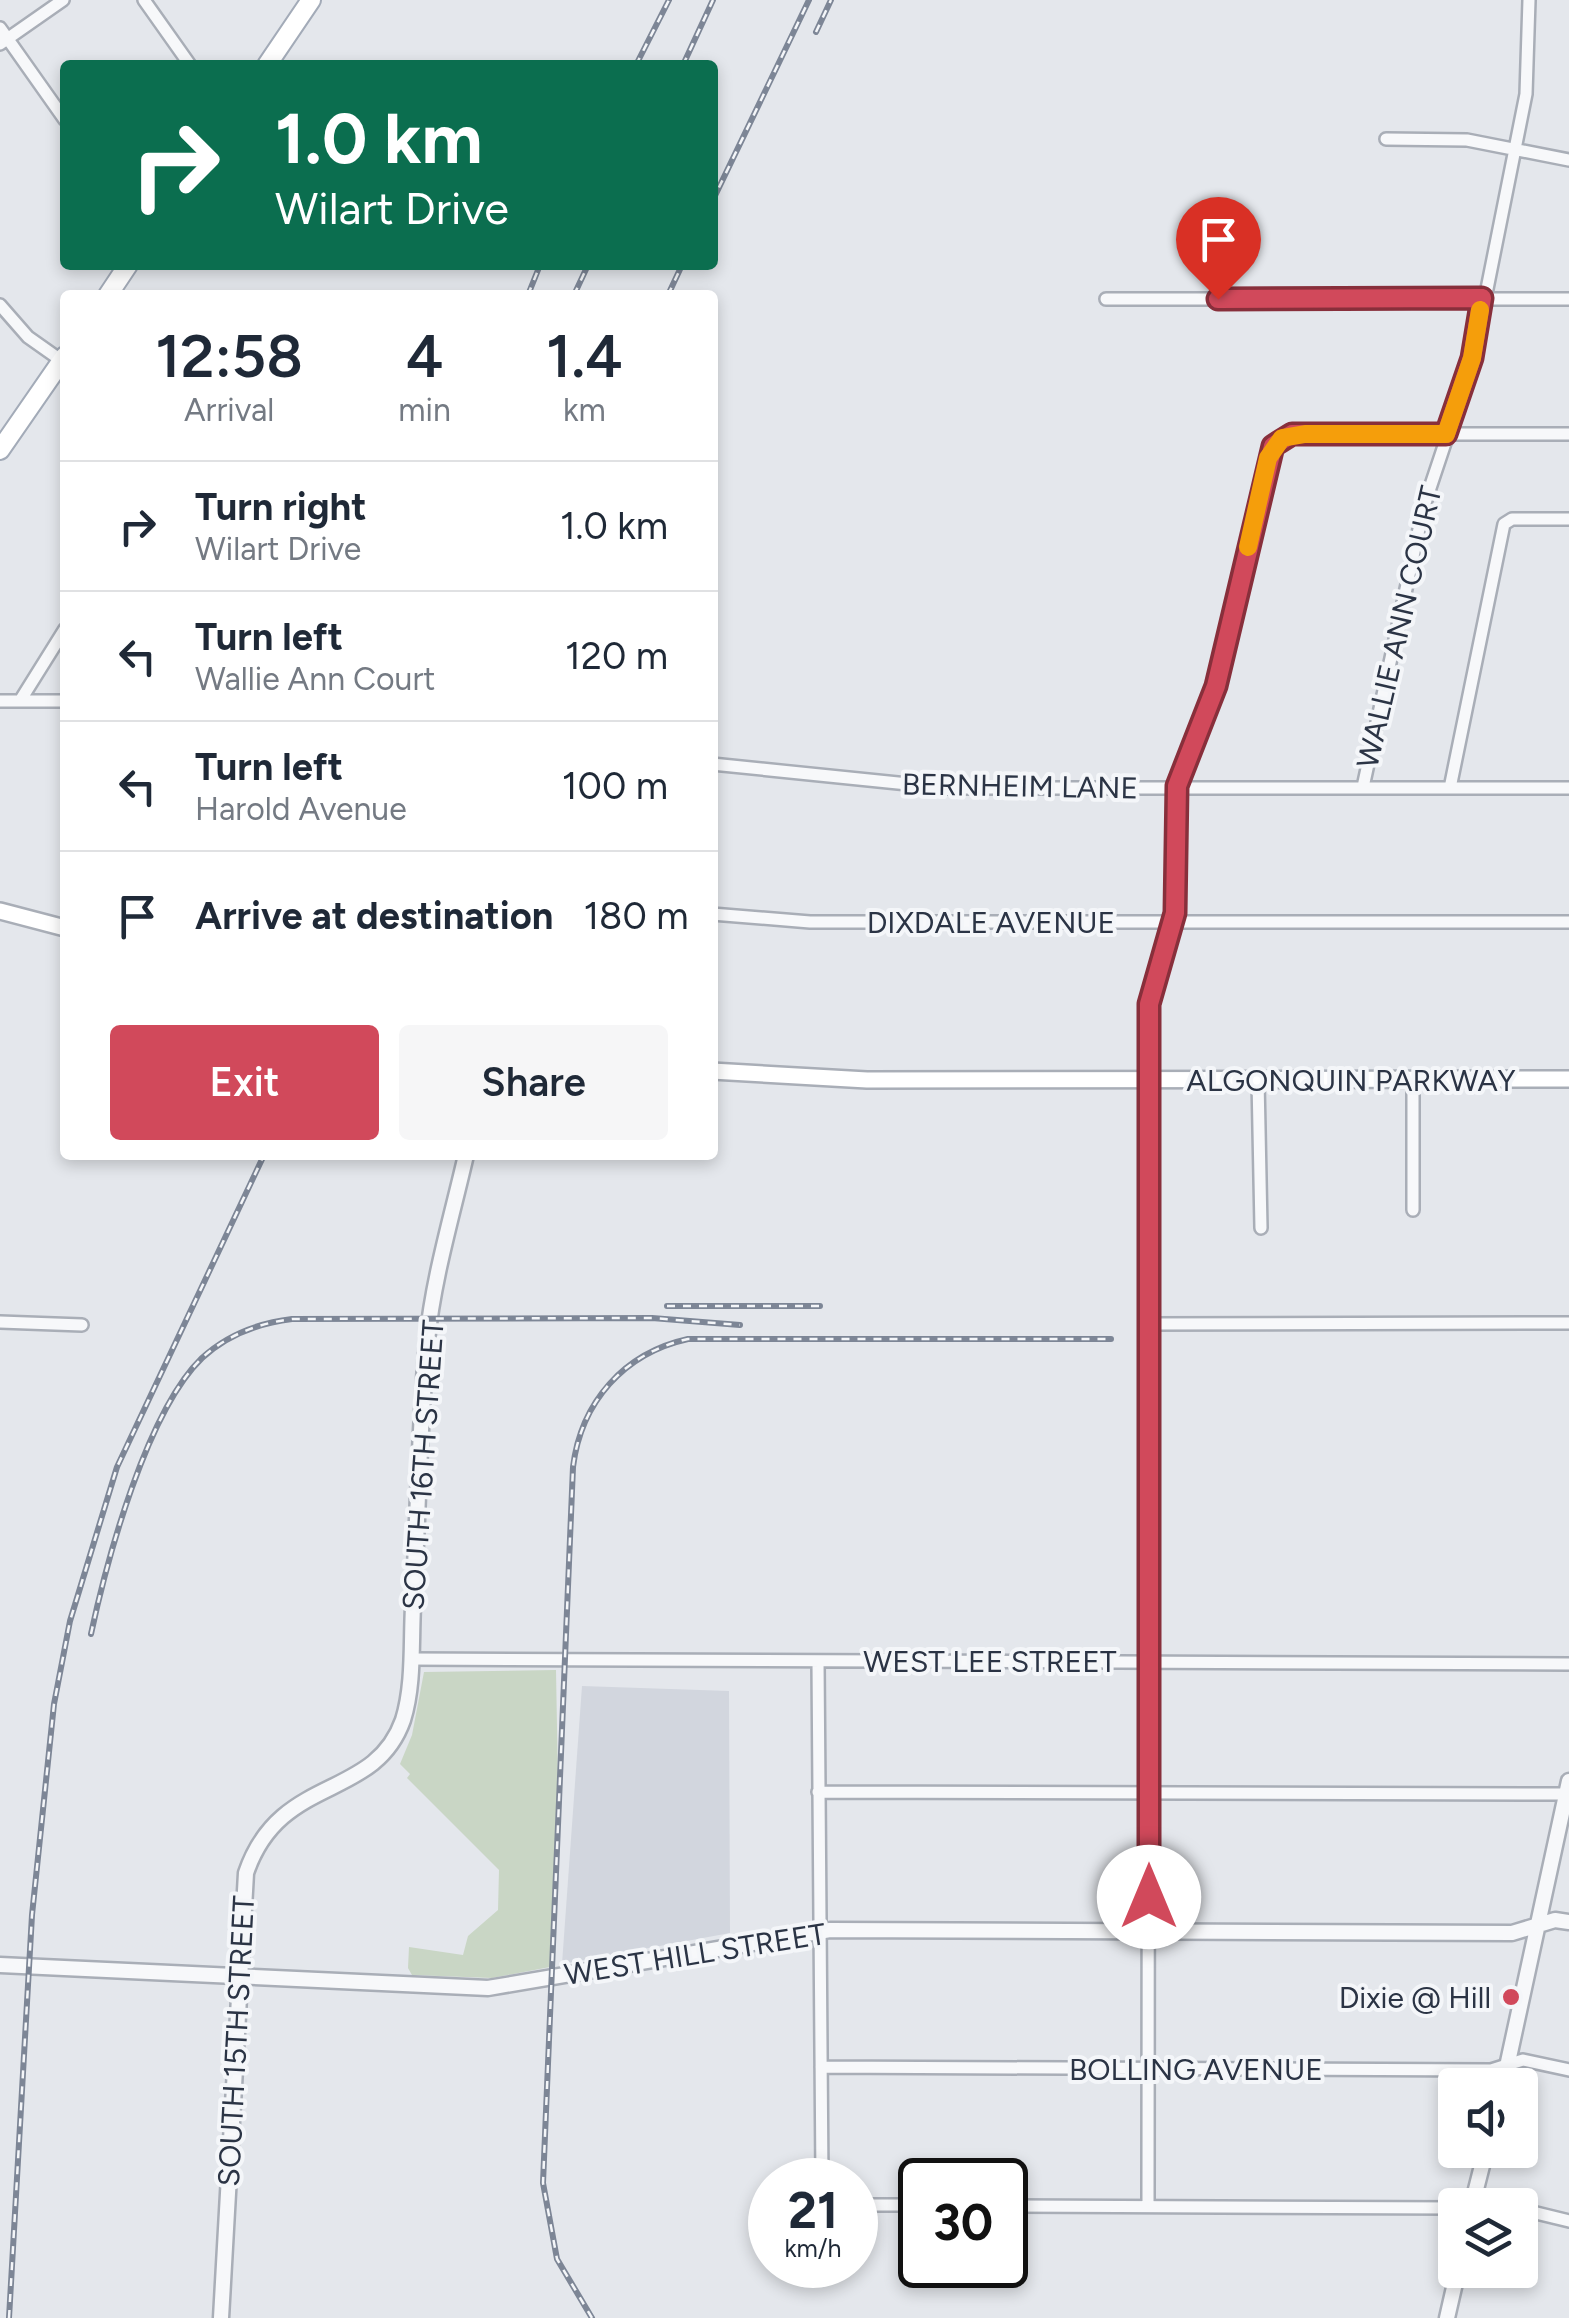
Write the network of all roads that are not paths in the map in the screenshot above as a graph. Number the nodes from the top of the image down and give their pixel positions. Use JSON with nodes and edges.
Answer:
{"nodes":[{"id":1,"x":62,"y":0,"type":"edge"},
{"id":2,"x":144,"y":0,"type":"edge"},
{"id":3,"x":311,"y":0,"type":"edge"},
{"id":4,"x":1529,"y":0,"type":"edge"},
{"id":5,"x":2,"y":37,"type":"edge"},
{"id":6,"x":186,"y":60,"type":"edge"},
{"id":7,"x":270,"y":60,"type":"edge"},
{"id":8,"x":60,"y":113,"type":"edge"},
{"id":9,"x":1386,"y":139,"type":"dead end"},
{"id":10,"x":1515,"y":150,"type":"junction"},
{"id":11,"x":1569,"y":160,"type":"edge"},
{"id":12,"x":1482,"y":298,"type":"junction"},
{"id":13,"x":1569,"y":299,"type":"edge"},
{"id":14,"x":1106,"y":300,"type":"dead end"},
{"id":15,"x":0,"y":305,"type":"edge"},
{"id":16,"x":60,"y":357,"type":"edge"},
{"id":17,"x":60,"y":363,"type":"edge"},
{"id":18,"x":1446,"y":434,"type":"junction"},
{"id":19,"x":1569,"y":434,"type":"edge"},
{"id":20,"x":0,"y":450,"type":"edge"},
{"id":21,"x":1569,"y":519,"type":"edge"},
{"id":22,"x":60,"y":638,"type":"edge"},
{"id":23,"x":20,"y":700,"type":"junction"},
{"id":24,"x":0,"y":701,"type":"edge"},
{"id":25,"x":60,"y":701,"type":"edge"},
{"id":26,"x":718,"y":765,"type":"edge"},
{"id":27,"x":1177,"y":786,"type":"junction"},
{"id":28,"x":1363,"y":787,"type":"junction"},
{"id":29,"x":1450,"y":788,"type":"junction"},
{"id":30,"x":1569,"y":788,"type":"edge"},
{"id":31,"x":0,"y":911,"type":"edge"},
{"id":32,"x":718,"y":914,"type":"edge"},
{"id":33,"x":1173,"y":922,"type":"junction"},
{"id":34,"x":1569,"y":922,"type":"edge"},
{"id":35,"x":60,"y":927,"type":"edge"},
{"id":36,"x":718,"y":1072,"type":"edge"},
{"id":37,"x":1413,"y":1079,"type":"junction"},
{"id":38,"x":1569,"y":1079,"type":"edge"},
{"id":39,"x":1150,"y":1080,"type":"junction"},
{"id":40,"x":1258,"y":1080,"type":"junction"},
{"id":41,"x":465,"y":1160,"type":"edge"},
{"id":42,"x":1414,"y":1210,"type":"dead end"},
{"id":43,"x":1261,"y":1228,"type":"dead end"},
{"id":44,"x":0,"y":1322,"type":"edge"},
{"id":45,"x":1569,"y":1323,"type":"edge"},
{"id":46,"x":1150,"y":1324,"type":"junction"},
{"id":47,"x":82,"y":1326,"type":"dead end"},
{"id":48,"x":410,"y":1659,"type":"junction"},
{"id":49,"x":818,"y":1661,"type":"junction"},
{"id":50,"x":1150,"y":1662,"type":"junction"},
{"id":51,"x":1569,"y":1664,"type":"edge"},
{"id":52,"x":1568,"y":1788,"type":"edge"},
{"id":53,"x":818,"y":1792,"type":"junction"},
{"id":54,"x":1150,"y":1793,"type":"junction"},
{"id":55,"x":1569,"y":1922,"type":"edge"},
{"id":56,"x":1539,"y":1924,"type":"junction"},
{"id":57,"x":819,"y":1931,"type":"junction"},
{"id":58,"x":1148,"y":1931,"type":"junction"},
{"id":59,"x":0,"y":1965,"type":"edge"},
{"id":60,"x":238,"y":1976,"type":"junction"},
{"id":61,"x":1509,"y":2063,"type":"junction"},
{"id":62,"x":821,"y":2067,"type":"junction"},
{"id":63,"x":1148,"y":2068,"type":"junction"},
{"id":64,"x":1508,"y":2068,"type":"edge"},
{"id":65,"x":1569,"y":2070,"type":"edge"},
{"id":66,"x":822,"y":2158,"type":"edge"},
{"id":67,"x":1028,"y":2206,"type":"edge"},
{"id":68,"x":1148,"y":2206,"type":"junction"},
{"id":69,"x":1438,"y":2208,"type":"edge"},
{"id":70,"x":1538,"y":2214,"type":"edge"},
{"id":71,"x":1569,"y":2220,"type":"edge"},
{"id":72,"x":1454,"y":2288,"type":"edge"},
{"id":73,"x":220,"y":2318,"type":"edge"},
{"id":74,"x":1447,"y":2318,"type":"edge"}],
"edges":[{"from":1,"to":5,"type":"street"},
{"from":2,"to":6,"type":"street"},
{"from":3,"to":7,"type":"main road"},
{"from":4,"to":10,"type":"street","name":"WALLIE ANN COURT"},
{"from":5,"to":8,"type":"street"},
{"from":9,"to":10,"type":"street"},
{"from":10,"to":11,"type":"street"},
{"from":10,"to":12,"type":"street","name":"WALLIE ANN COURT"},
{"from":12,"to":13,"type":"street"},
{"from":12,"to":14,"type":"street"},
{"from":12,"to":18,"type":"street","name":"WALLIE ANN COURT"},
{"from":15,"to":16,"type":"street"},
{"from":17,"to":20,"type":"main road"},
{"from":18,"to":19,"type":"street"},
{"from":18,"to":27,"type":"street"},
{"from":18,"to":28,"type":"street","name":"WALLIE ANN COURT"},
{"from":21,"to":29,"type":"street"},
{"from":22,"to":23,"type":"street"},
{"from":23,"to":24,"type":"street"},
{"from":23,"to":25,"type":"street"},
{"from":26,"to":27,"type":"street","name":"BERNHEIM LANE"},
{"from":27,"to":28,"type":"street","name":"BERNHEIM LANE"},
{"from":27,"to":33,"type":"street"},
{"from":28,"to":29,"type":"street","name":"BERNHEIM LANE"},
{"from":29,"to":30,"type":"street","name":"BERNHEIM LANE"},
{"from":31,"to":35,"type":"main road"},
{"from":32,"to":33,"type":"street","name":"DIXDALE AVENUE"},
{"from":33,"to":34,"type":"street","name":"DIXDALE AVENUE"},
{"from":33,"to":39,"type":"street"},
{"from":36,"to":39,"type":"main road","name":"ALGONQUIN PARKWAY"},
{"from":37,"to":38,"type":"main road","name":"ALGONQUIN PARKWAY"},
{"from":37,"to":40,"type":"main road","name":"ALGONQUIN PARKWAY"},
{"from":37,"to":42,"type":"street"},
{"from":39,"to":40,"type":"main road","name":"ALGONQUIN PARKWAY"},
{"from":39,"to":46,"type":"street"},
{"from":40,"to":43,"type":"street"},
{"from":41,"to":48,"type":"street","name":"SOUTH 16TH STREET"},
{"from":44,"to":47,"type":"street"},
{"from":45,"to":46,"type":"street"},
{"from":46,"to":50,"type":"street"},
{"from":48,"to":49,"type":"street","name":"WEST LEE STREET"},
{"from":48,"to":60,"type":"street","name":"SOUTH 15TH STREET"},
{"from":49,"to":50,"type":"street","name":"WEST LEE STREET"},
{"from":49,"to":53,"type":"street"},
{"from":50,"to":51,"type":"street","name":"WEST LEE STREET"},
{"from":50,"to":54,"type":"street"},
{"from":52,"to":54,"type":"street"},
{"from":52,"to":56,"type":"street"},
{"from":53,"to":54,"type":"street"},
{"from":53,"to":57,"type":"street"},
{"from":54,"to":58,"type":"street"},
{"from":55,"to":56,"type":"street","name":"WEST HILL STREET"},
{"from":56,"to":58,"type":"street","name":"WEST HILL STREET"},
{"from":56,"to":61,"type":"street"},
{"from":57,"to":58,"type":"street","name":"WEST HILL STREET"},
{"from":57,"to":60,"type":"street","name":"WEST HILL STREET"},
{"from":57,"to":62,"type":"street"},
{"from":58,"to":63,"type":"street"},
{"from":59,"to":60,"type":"street","name":"WEST HILL STREET"},
{"from":60,"to":73,"type":"street","name":"SOUTH 15TH STREET"},
{"from":61,"to":63,"type":"street","name":"BOLLING AVENUE"},
{"from":61,"to":64,"type":"street"},
{"from":61,"to":65,"type":"street","name":"BOLLING AVENUE"},
{"from":62,"to":63,"type":"street","name":"BOLLING AVENUE"},
{"from":62,"to":66,"type":"street"},
{"from":63,"to":68,"type":"street"},
{"from":67,"to":68,"type":"street"},
{"from":68,"to":69,"type":"street"},
{"from":70,"to":71,"type":"street"},
{"from":72,"to":74,"type":"street"}]}
